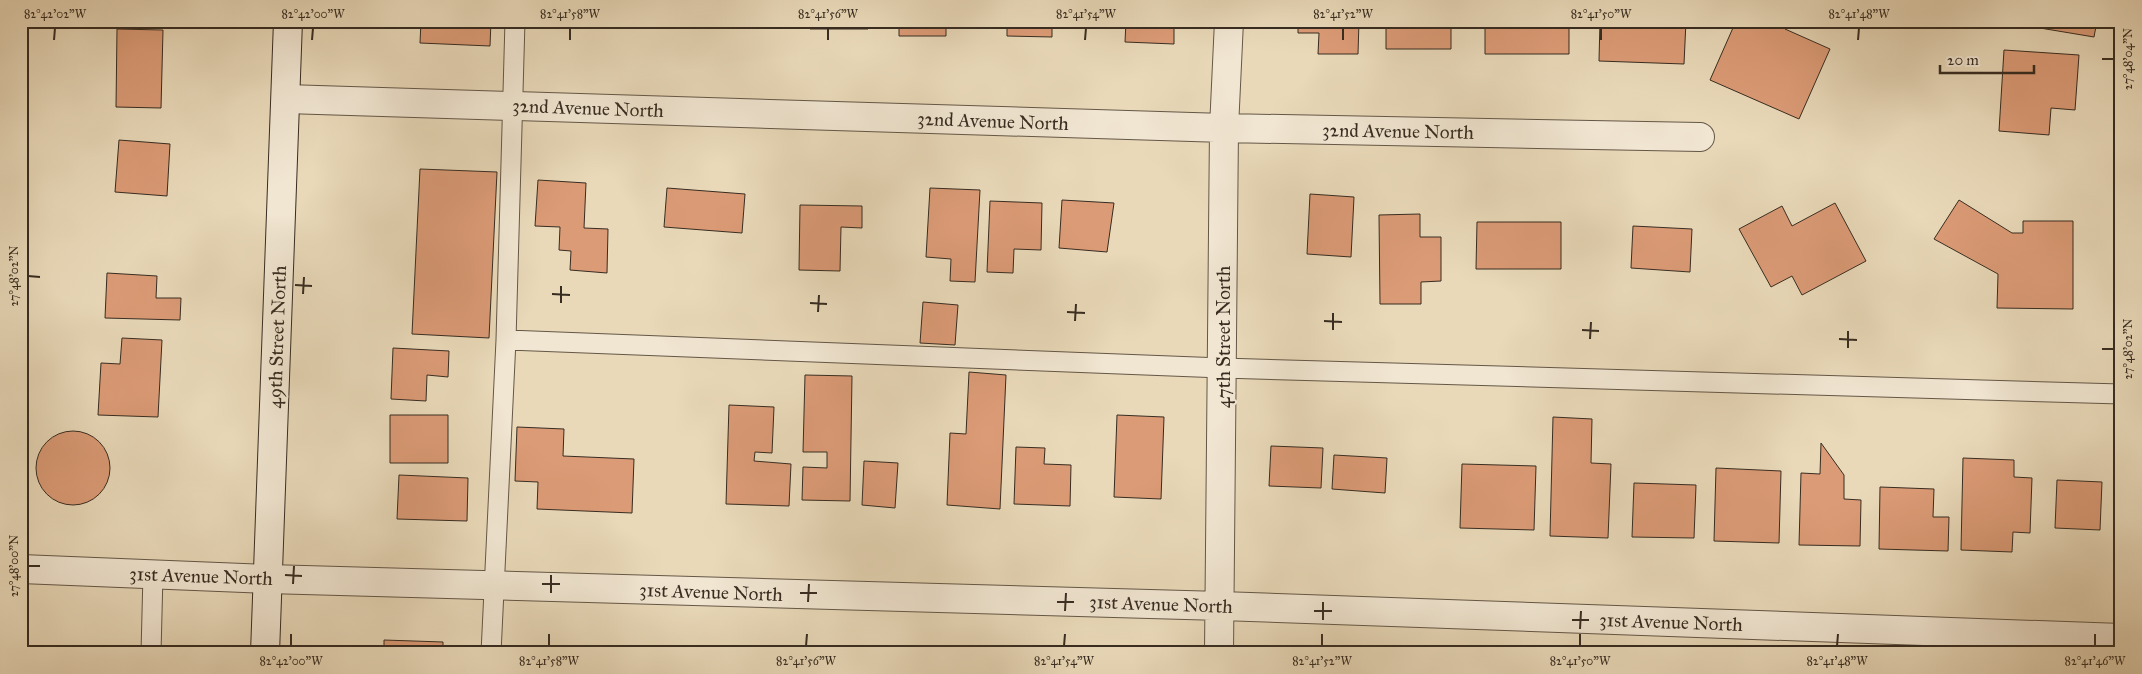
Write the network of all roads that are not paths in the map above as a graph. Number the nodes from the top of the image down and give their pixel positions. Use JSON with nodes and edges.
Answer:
{"nodes":[{"id":1,"x":288,"y":21,"type":"edge"},
{"id":2,"x":515,"y":21,"type":"edge"},
{"id":3,"x":1229,"y":21,"type":"edge"},
{"id":4,"x":286,"y":99,"type":"junction"},
{"id":5,"x":513,"y":106,"type":"junction"},
{"id":6,"x":1224,"y":128,"type":"junction"},
{"id":7,"x":1700,"y":137,"type":"dead end"},
{"id":8,"x":506,"y":340,"type":"junction"},
{"id":9,"x":1222,"y":368,"type":"junction"},
{"id":10,"x":2121,"y":394,"type":"edge"},
{"id":11,"x":21,"y":569,"type":"edge"},
{"id":12,"x":153,"y":574,"type":"junction"},
{"id":13,"x":268,"y":579,"type":"junction"},
{"id":14,"x":494,"y":585,"type":"junction"},
{"id":15,"x":1221,"y":606,"type":"junction"},
{"id":16,"x":2121,"y":638,"type":"edge"},
{"id":17,"x":151,"y":653,"type":"edge"},
{"id":18,"x":265,"y":653,"type":"edge"},
{"id":19,"x":491,"y":653,"type":"edge"},
{"id":20,"x":1220,"y":653,"type":"edge"}],
"edges":[{"from":1,"to":4,"type":"street","name":"49th Street North"},
{"from":2,"to":5,"type":"lane"},
{"from":3,"to":6,"type":"street","name":"47th Street North"},
{"from":4,"to":5,"type":"street","name":"32nd Avenue North"},
{"from":4,"to":13,"type":"street","name":"49th Street North"},
{"from":5,"to":6,"type":"street","name":"32nd Avenue North"},
{"from":5,"to":8,"type":"lane"},
{"from":6,"to":7,"type":"street","name":"32nd Avenue North"},
{"from":6,"to":9,"type":"street","name":"47th Street North"},
{"from":8,"to":9,"type":"lane"},
{"from":8,"to":14,"type":"lane"},
{"from":9,"to":10,"type":"lane"},
{"from":9,"to":15,"type":"street","name":"47th Street North"},
{"from":11,"to":12,"type":"street","name":"31st Avenue North"},
{"from":12,"to":13,"type":"street","name":"31st Avenue North"},
{"from":12,"to":17,"type":"lane"},
{"from":13,"to":14,"type":"street","name":"31st Avenue North"},
{"from":13,"to":18,"type":"street","name":"49th Street North"},
{"from":14,"to":15,"type":"street","name":"31st Avenue North"},
{"from":14,"to":19,"type":"lane"},
{"from":15,"to":16,"type":"street","name":"31st Avenue North"},
{"from":15,"to":20,"type":"street","name":"47th Street North"}]}
